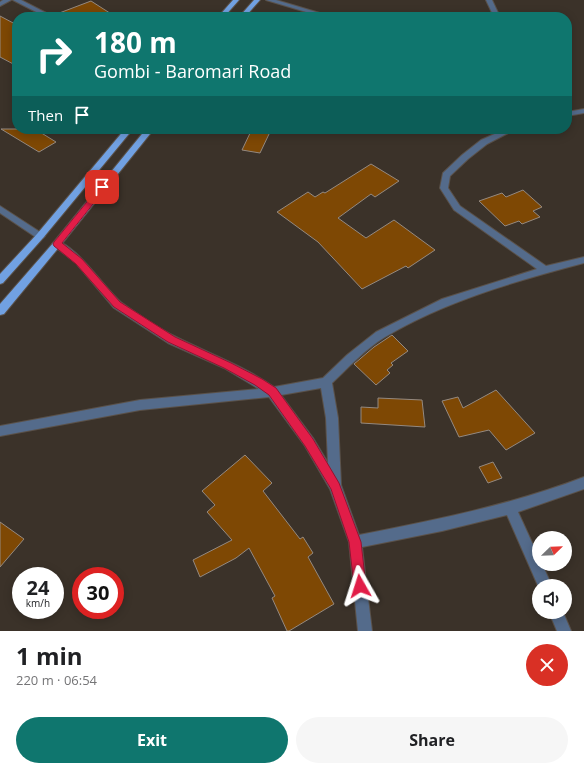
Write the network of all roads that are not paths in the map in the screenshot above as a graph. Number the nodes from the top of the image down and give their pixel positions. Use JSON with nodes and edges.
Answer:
{"nodes":[{"id":1,"x":8,"y":0,"type":"edge"},
{"id":2,"x":16,"y":0,"type":"edge"},
{"id":3,"x":236,"y":0,"type":"edge"},
{"id":4,"x":257,"y":0,"type":"edge"},
{"id":5,"x":269,"y":0,"type":"edge"},
{"id":6,"x":489,"y":0,"type":"edge"},
{"id":7,"x":0,"y":4,"type":"edge"},
{"id":8,"x":41,"y":12,"type":"edge"},
{"id":9,"x":225,"y":12,"type":"edge"},
{"id":10,"x":246,"y":12,"type":"edge"},
{"id":11,"x":312,"y":12,"type":"edge"},
{"id":12,"x":495,"y":12,"type":"edge"},
{"id":13,"x":584,"y":112,"type":"edge"},
{"id":14,"x":572,"y":113,"type":"edge"},
{"id":15,"x":125,"y":134,"type":"edge"},
{"id":16,"x":146,"y":134,"type":"edge"},
{"id":17,"x":501,"y":134,"type":"edge"},
{"id":18,"x":0,"y":209,"type":"edge"},
{"id":19,"x":40,"y":236,"type":"junction"},
{"id":20,"x":57,"y":244,"type":"junction"},
{"id":21,"x":584,"y":260,"type":"edge"},
{"id":22,"x":545,"y":270,"type":"junction"},
{"id":23,"x":0,"y":280,"type":"edge"},
{"id":24,"x":0,"y":311,"type":"edge"},
{"id":25,"x":326,"y":382,"type":"junction"},
{"id":26,"x":272,"y":392,"type":"junction"},
{"id":27,"x":0,"y":431,"type":"edge"},
{"id":28,"x":584,"y":484,"type":"edge"},
{"id":29,"x":336,"y":486,"type":"junction"},
{"id":30,"x":510,"y":509,"type":"junction"},
{"id":31,"x":355,"y":542,"type":"junction"},
{"id":32,"x":542,"y":579,"type":"edge"},
{"id":33,"x":559,"y":619,"type":"edge"},
{"id":34,"x":365,"y":631,"type":"edge"},
{"id":35,"x":564,"y":631,"type":"edge"}],
"edges":[{"from":1,"to":7,"type":"street"},
{"from":2,"to":8,"type":"street"},
{"from":3,"to":9,"type":"main road"},
{"from":4,"to":10,"type":"main road"},
{"from":5,"to":11,"type":"street"},
{"from":6,"to":12,"type":"street"},
{"from":13,"to":14,"type":"street"},
{"from":15,"to":19,"type":"main road"},
{"from":16,"to":20,"type":"main road"},
{"from":17,"to":22,"type":"street"},
{"from":18,"to":19,"type":"street"},
{"from":19,"to":23,"type":"main road"},
{"from":20,"to":24,"type":"main road"},
{"from":20,"to":26,"type":"street"},
{"from":21,"to":22,"type":"street"},
{"from":22,"to":25,"type":"street"},
{"from":25,"to":26,"type":"street"},
{"from":25,"to":29,"type":"street"},
{"from":26,"to":27,"type":"street"},
{"from":26,"to":29,"type":"street"},
{"from":28,"to":30,"type":"street"},
{"from":29,"to":31,"type":"street"},
{"from":30,"to":31,"type":"street"},
{"from":30,"to":32,"type":"street"},
{"from":31,"to":34,"type":"street"},
{"from":33,"to":35,"type":"street"}]}
